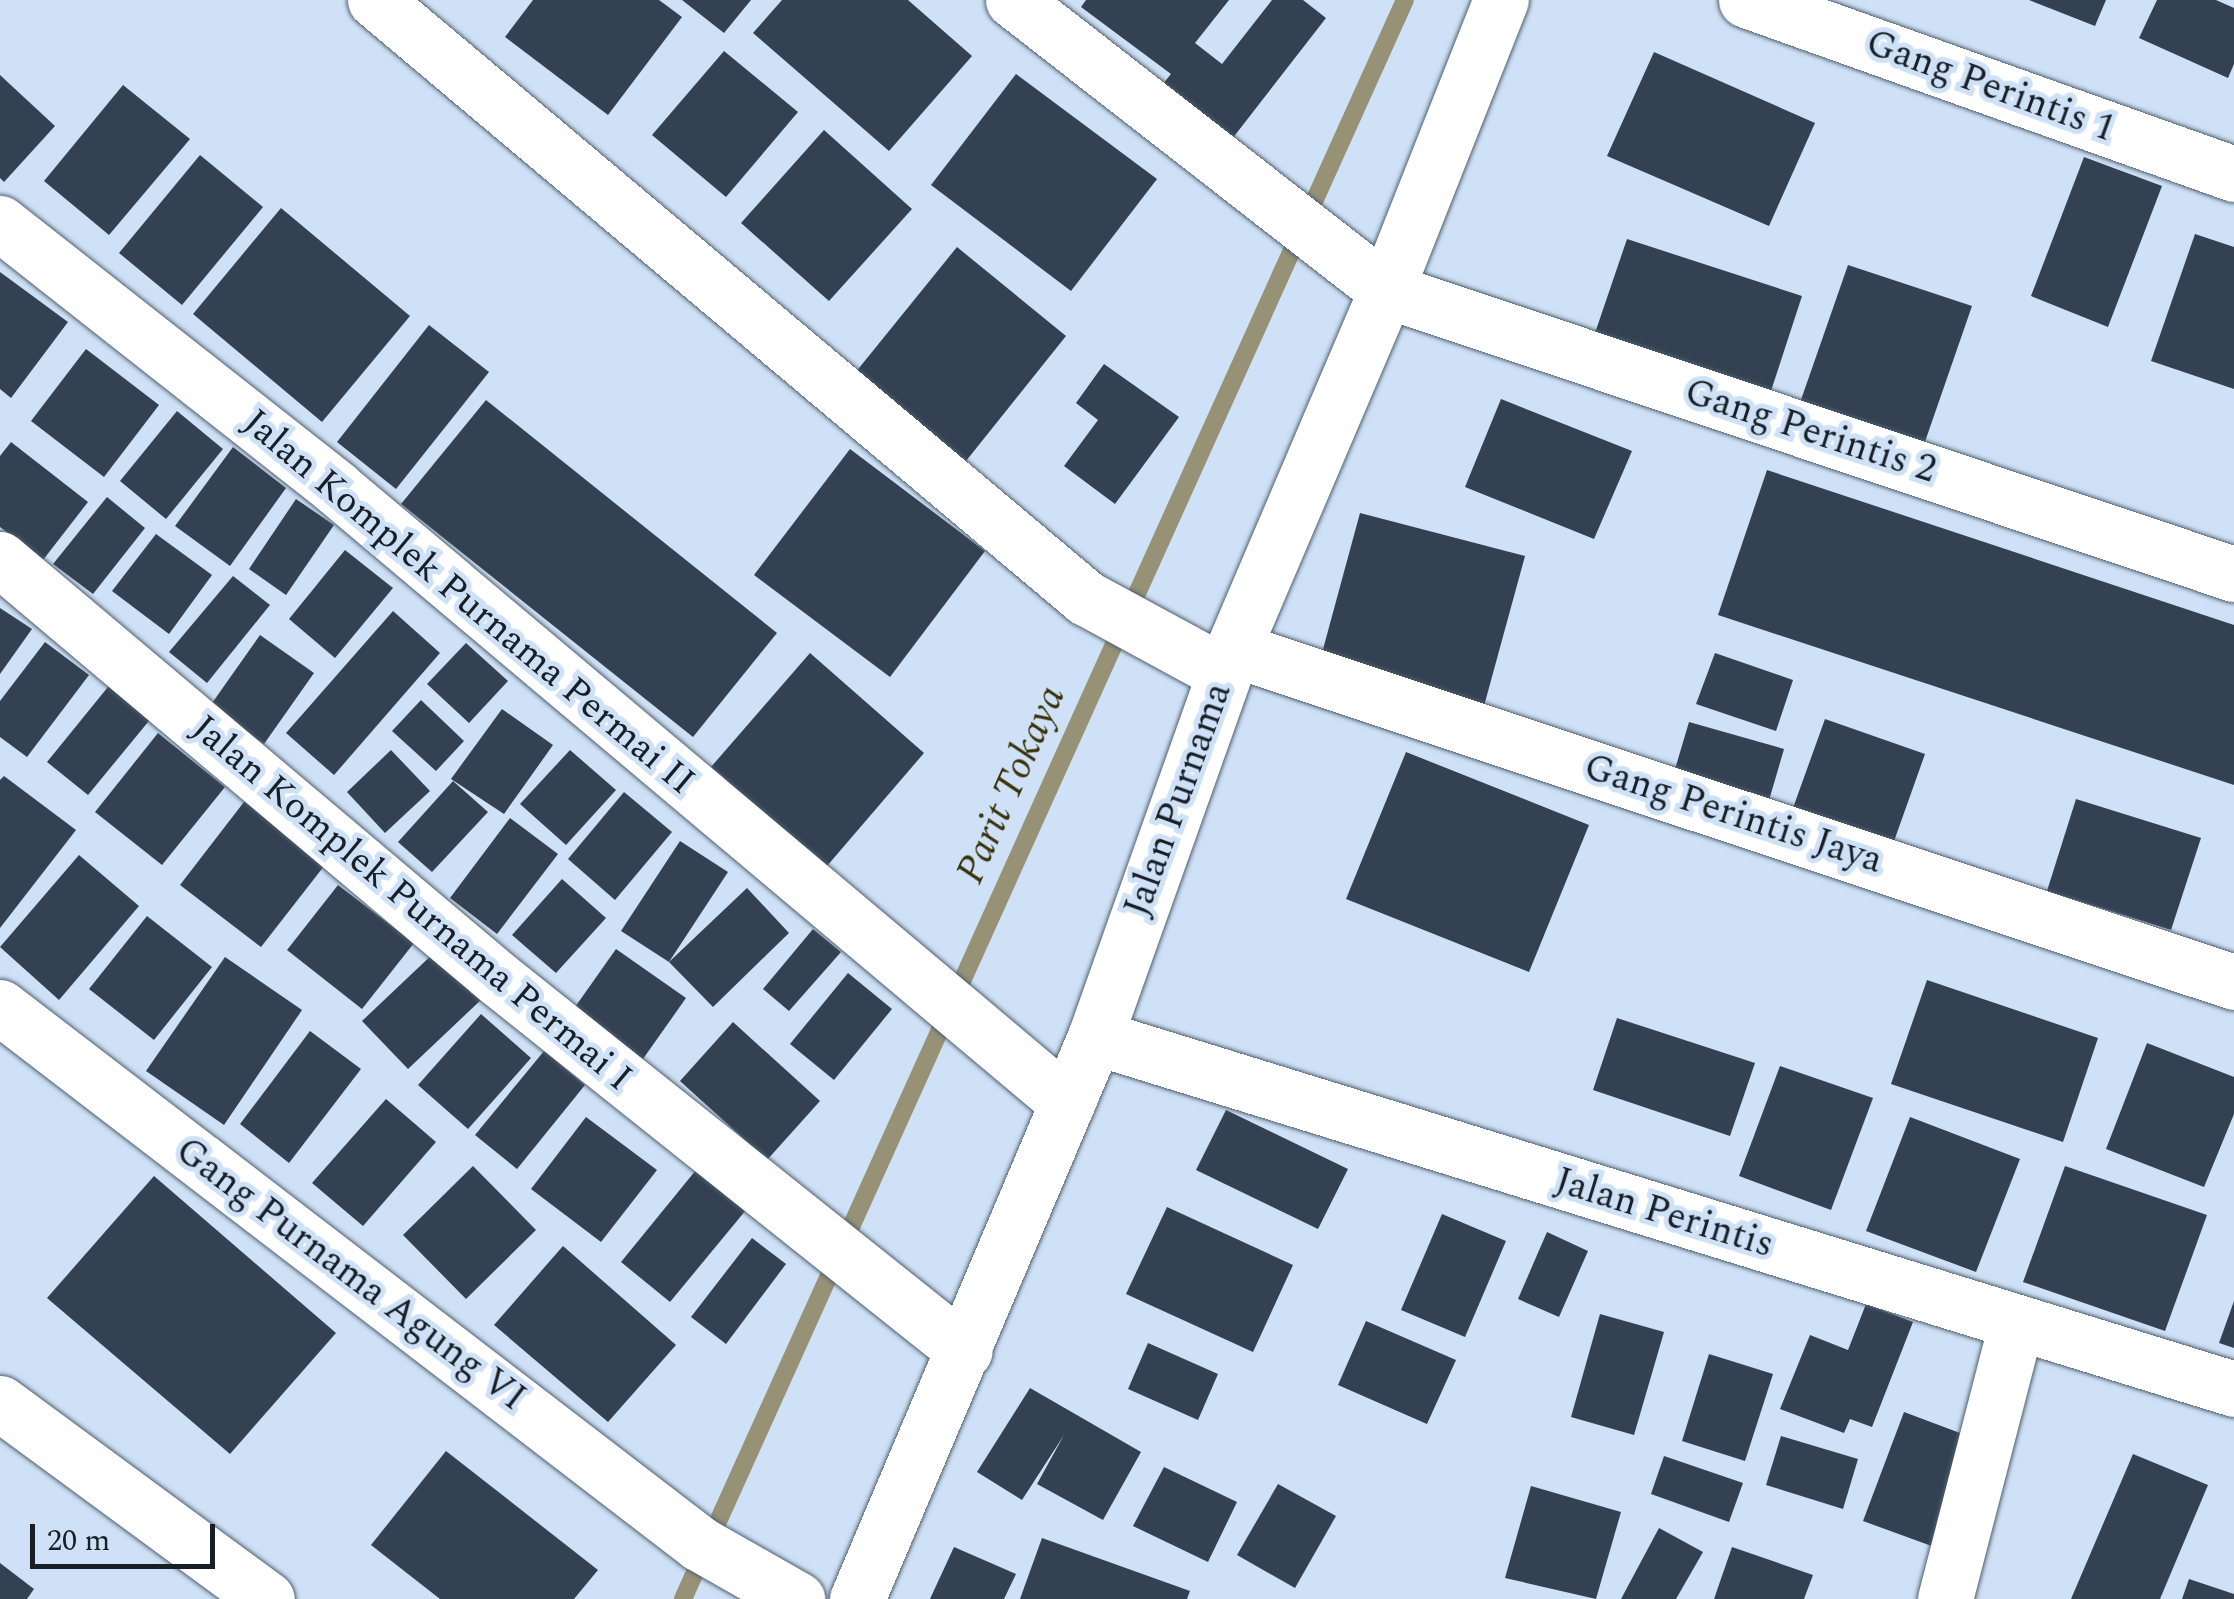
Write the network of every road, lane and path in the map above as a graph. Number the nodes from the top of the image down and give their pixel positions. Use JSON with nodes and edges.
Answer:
{"nodes":[{"id":1,"x":375,"y":0,"type":"edge"},
{"id":2,"x":1013,"y":0,"type":"edge"},
{"id":3,"x":1500,"y":0,"type":"edge"},
{"id":4,"x":1746,"y":0,"type":"edge"},
{"id":5,"x":2234,"y":174,"type":"edge"},
{"id":6,"x":0,"y":224,"type":"edge"},
{"id":7,"x":1386,"y":290,"type":"junction"},
{"id":8,"x":0,"y":560,"type":"edge"},
{"id":9,"x":2234,"y":573,"type":"edge"},
{"id":10,"x":1228,"y":661,"type":"junction"},
{"id":11,"x":2234,"y":982,"type":"edge"},
{"id":12,"x":0,"y":1007,"type":"edge"},
{"id":13,"x":1095,"y":1037,"type":"junction"},
{"id":14,"x":1067,"y":1103,"type":"junction"},
{"id":15,"x":2016,"y":1324,"type":"junction"},
{"id":16,"x":964,"y":1351,"type":"junction"},
{"id":17,"x":2234,"y":1389,"type":"edge"},
{"id":18,"x":0,"y":1402,"type":"edge"},
{"id":19,"x":794,"y":1597,"type":"edge"},
{"id":20,"x":267,"y":1599,"type":"edge"},
{"id":21,"x":856,"y":1599,"type":"edge"},
{"id":22,"x":1946,"y":1599,"type":"edge"}],
"edges":[{"from":1,"to":10,"type":"street","name":"Gang Perintis Jaya"},
{"from":2,"to":7,"type":"street","name":"Gang Perintis 2"},
{"from":3,"to":7,"type":"street","name":"Jalan Purnama"},
{"from":4,"to":5,"type":"street","name":"Gang Perintis 1"},
{"from":6,"to":14,"type":"street","name":"Jalan Komplek Purnama Permai II"},
{"from":7,"to":9,"type":"street","name":"Gang Perintis 2"},
{"from":7,"to":10,"type":"street","name":"Jalan Purnama"},
{"from":8,"to":16,"type":"street","name":"Jalan Komplek Purnama Permai I"},
{"from":10,"to":11,"type":"street","name":"Gang Perintis Jaya"},
{"from":10,"to":13,"type":"street","name":"Jalan Purnama"},
{"from":12,"to":19,"type":"street","name":"Gang Purnama Agung VI"},
{"from":13,"to":14,"type":"street","name":"Jalan Purnama"},
{"from":13,"to":15,"type":"street","name":"Jalan Perintis"},
{"from":14,"to":16,"type":"street","name":"Jalan Purnama"},
{"from":15,"to":17,"type":"street","name":"Jalan Perintis"},
{"from":15,"to":22,"type":"street"},
{"from":16,"to":21,"type":"street","name":"Jalan Purnama"},
{"from":18,"to":20,"type":"street"}]}
